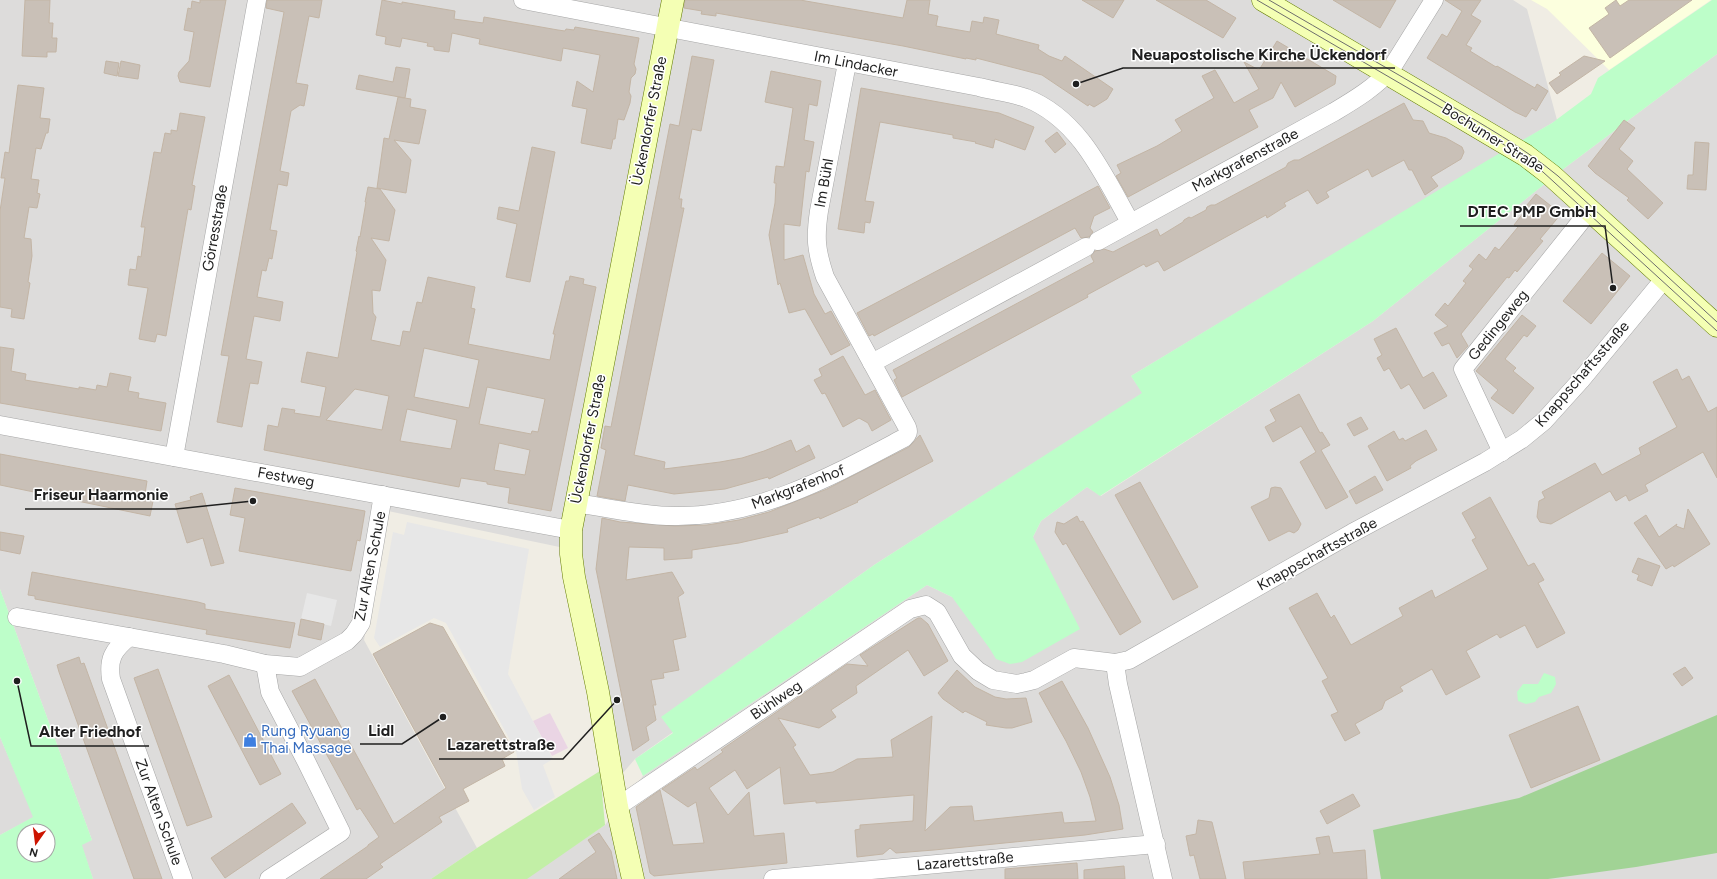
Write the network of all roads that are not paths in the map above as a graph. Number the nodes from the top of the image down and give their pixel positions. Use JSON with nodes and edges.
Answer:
{"nodes":[{"id":1,"x":257,"y":0,"type":"edge"},
{"id":2,"x":523,"y":0,"type":"edge"},
{"id":3,"x":672,"y":0,"type":"edge"},
{"id":4,"x":1263,"y":0,"type":"edge"},
{"id":5,"x":1434,"y":0,"type":"edge"},
{"id":6,"x":668,"y":27,"type":"junction"},
{"id":7,"x":846,"y":62,"type":"junction"},
{"id":8,"x":1388,"y":73,"type":"junction"},
{"id":9,"x":1590,"y":210,"type":"junction"},
{"id":10,"x":1130,"y":222,"type":"junction"},
{"id":11,"x":1665,"y":278,"type":"junction"},
{"id":12,"x":838,"y":301,"type":"joint"},
{"id":13,"x":1717,"y":326,"type":"edge"},
{"id":14,"x":872,"y":363,"type":"junction"},
{"id":15,"x":0,"y":425,"type":"edge"},
{"id":16,"x":1502,"y":452,"type":"junction"},
{"id":17,"x":174,"y":457,"type":"junction"},
{"id":18,"x":383,"y":495,"type":"junction"},
{"id":19,"x":576,"y":503,"type":"junction"},
{"id":20,"x":571,"y":530,"type":"junction"},
{"id":21,"x":17,"y":616,"type":"dead end"},
{"id":22,"x":129,"y":637,"type":"junction"},
{"id":23,"x":1115,"y":663,"type":"junction"},
{"id":24,"x":265,"y":664,"type":"junction"},
{"id":25,"x":617,"y":807,"type":"junction"},
{"id":26,"x":1156,"y":844,"type":"junction"},
{"id":27,"x":183,"y":879,"type":"edge"},
{"id":28,"x":269,"y":879,"type":"edge"},
{"id":29,"x":633,"y":879,"type":"edge"},
{"id":30,"x":773,"y":879,"type":"edge"},
{"id":31,"x":1163,"y":879,"type":"edge"}],
"edges":[{"from":1,"to":17,"type":"street","name":"Görresstraße"},
{"from":2,"to":6,"type":"street","name":"Im Lindacker"},
{"from":3,"to":6,"type":"main road","name":"Ückendorfer Straße"},
{"from":4,"to":8,"type":"main road","name":"Bochumer Straße"},
{"from":5,"to":8,"type":"street","name":"Markgrafenstraße"},
{"from":6,"to":7,"type":"street","name":"Im Lindacker"},
{"from":6,"to":19,"type":"main road","name":"Ückendorfer Straße"},
{"from":7,"to":10,"type":"street","name":"Im Lindacker"},
{"from":7,"to":12,"type":"street","name":"Im Bühl"},
{"from":8,"to":9,"type":"main road","name":"Bochumer Straße"},
{"from":8,"to":10,"type":"street","name":"Markgrafenstraße"},
{"from":9,"to":11,"type":"main road","name":"Bochumer Straße"},
{"from":9,"to":16,"type":"street","name":"Gedingeweg"},
{"from":10,"to":14,"type":"street","name":"Markgrafenstraße"},
{"from":11,"to":13,"type":"main road","name":"Bochumer Straße"},
{"from":11,"to":16,"type":"street","name":"Knappschaftsstraße"},
{"from":12,"to":14,"type":"street","name":"Markgrafenhof"},
{"from":14,"to":19,"type":"street","name":"Markgrafenhof"},
{"from":15,"to":17,"type":"street","name":"Festweg"},
{"from":16,"to":23,"type":"street","name":"Knappschaftsstraße"},
{"from":17,"to":18,"type":"street","name":"Festweg"},
{"from":18,"to":20,"type":"street","name":"Festweg"},
{"from":18,"to":24,"type":"street","name":"Zur Alten Schule"},
{"from":19,"to":20,"type":"main road","name":"Ückendorfer Straße"},
{"from":20,"to":25,"type":"main road","name":"Ückendorfer Straße"},
{"from":21,"to":22,"type":"street","name":"Zur Alten Schule"},
{"from":22,"to":24,"type":"street","name":"Zur Alten Schule"},
{"from":22,"to":27,"type":"street","name":"Zur Alten Schule"},
{"from":23,"to":25,"type":"street","name":"Bühlweg"},
{"from":23,"to":26,"type":"street"},
{"from":24,"to":28,"type":"street"},
{"from":25,"to":29,"type":"main road","name":"Ückendorfer Straße"},
{"from":26,"to":30,"type":"street","name":"Lazarettstraße"},
{"from":26,"to":31,"type":"street"}]}
